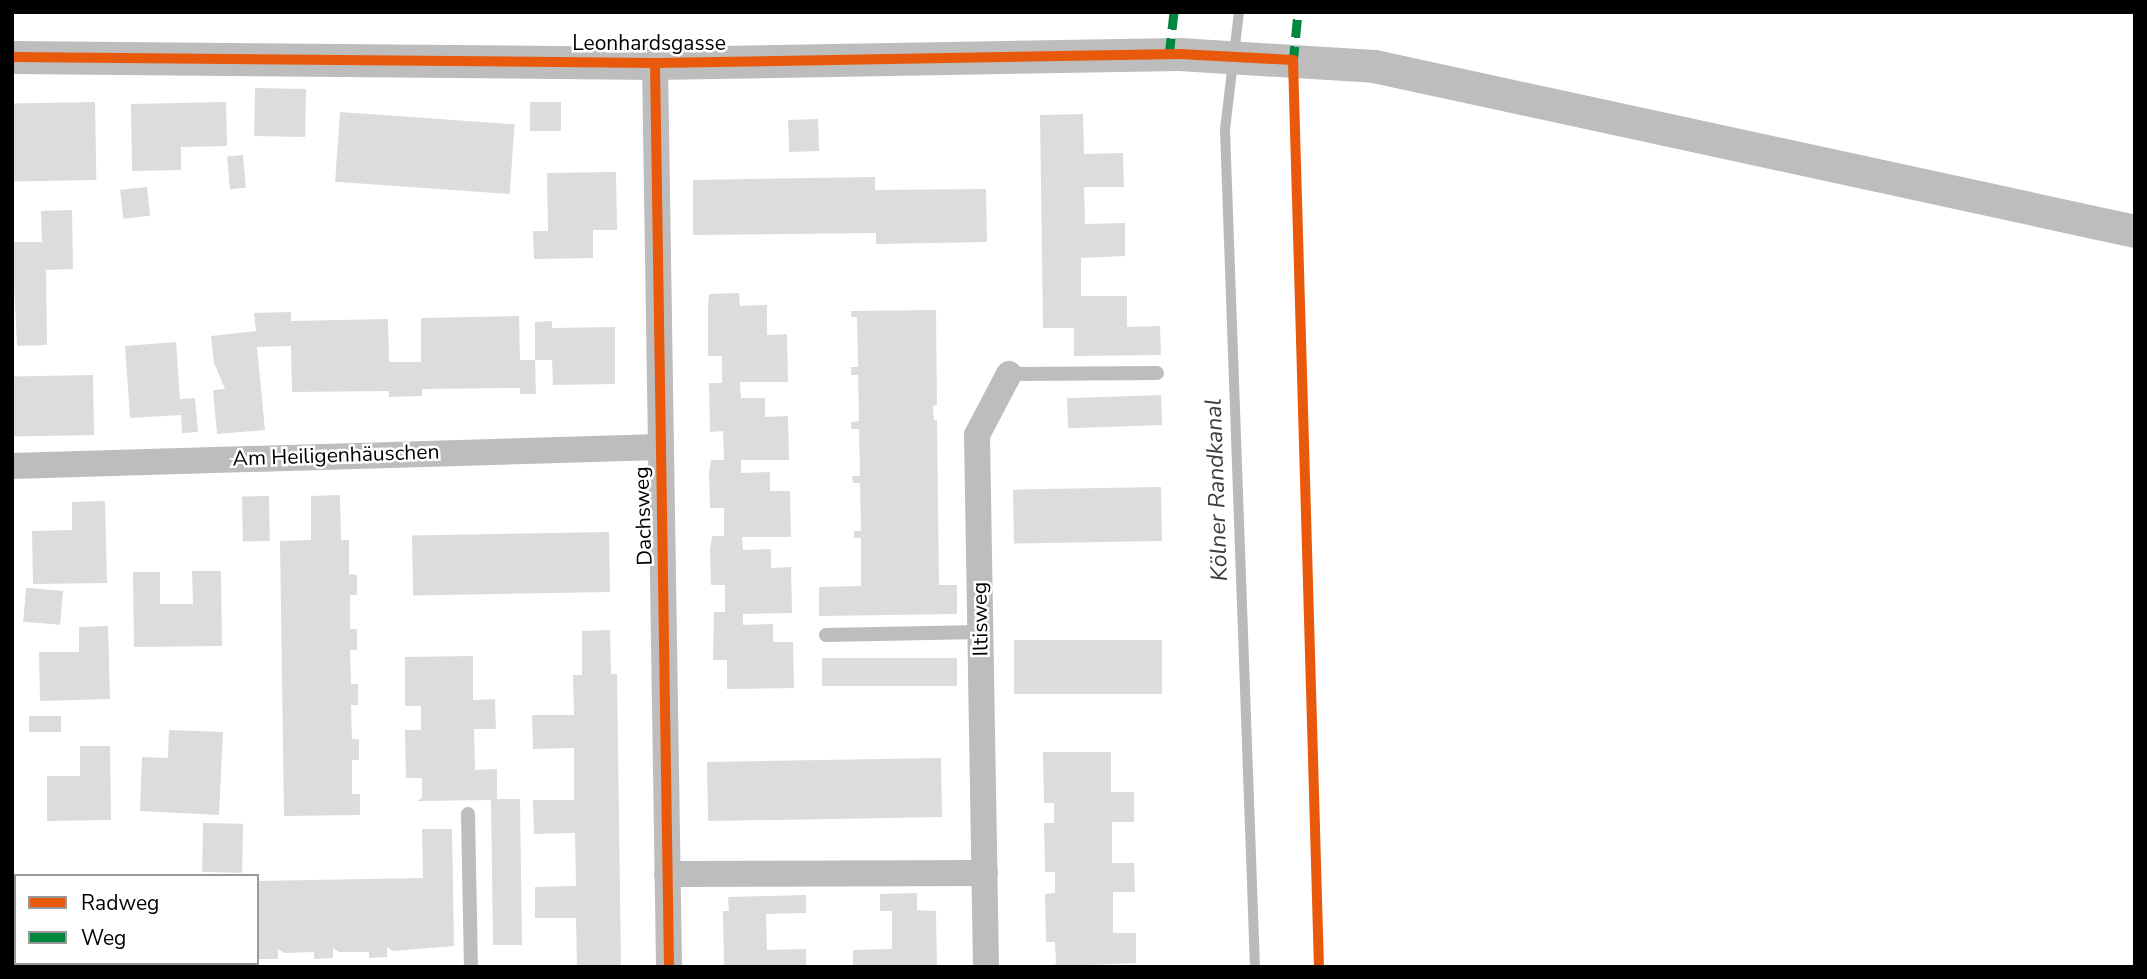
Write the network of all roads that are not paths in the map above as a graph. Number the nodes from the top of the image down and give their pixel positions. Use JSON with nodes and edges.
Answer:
{"nodes":[{"id":1,"x":12,"y":57,"type":"edge"},
{"id":2,"x":655,"y":64,"type":"junction"},
{"id":3,"x":2135,"y":231,"type":"edge"},
{"id":4,"x":1009,"y":373,"type":"joint"},
{"id":5,"x":1157,"y":373,"type":"dead end"},
{"id":6,"x":660,"y":447,"type":"junction"},
{"id":7,"x":12,"y":466,"type":"edge"},
{"id":8,"x":980,"y":632,"type":"junction"},
{"id":9,"x":826,"y":635,"type":"dead end"},
{"id":10,"x":468,"y":814,"type":"dead end"},
{"id":11,"x":985,"y":873,"type":"junction"},
{"id":12,"x":667,"y":874,"type":"junction"},
{"id":13,"x":471,"y":967,"type":"edge"},
{"id":14,"x":669,"y":967,"type":"edge"},
{"id":15,"x":986,"y":967,"type":"edge"}],
"edges":[{"from":1,"to":2,"type":"street","name":"Leonhardsgasse"},
{"from":2,"to":3,"type":"street","name":"Leonhardsgasse"},
{"from":2,"to":6,"type":"street","name":"Dachsweg"},
{"from":4,"to":5,"type":"lane"},
{"from":4,"to":8,"type":"street","name":"Iltisweg"},
{"from":6,"to":7,"type":"street","name":"Am Heiligenhäuschen"},
{"from":6,"to":12,"type":"street","name":"Dachsweg"},
{"from":8,"to":9,"type":"lane"},
{"from":8,"to":11,"type":"street","name":"Iltisweg"},
{"from":10,"to":13,"type":"lane"},
{"from":11,"to":12,"type":"street"},
{"from":11,"to":15,"type":"street","name":"Iltisweg"},
{"from":12,"to":14,"type":"street","name":"Dachsweg"}]}
